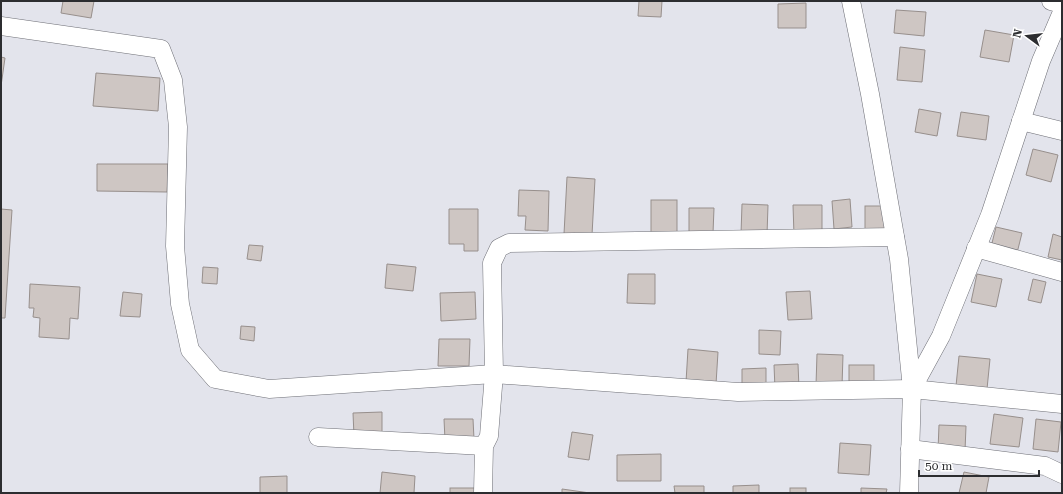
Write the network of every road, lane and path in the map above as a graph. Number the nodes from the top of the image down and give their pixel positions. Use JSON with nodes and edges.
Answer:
{"nodes":[{"id":1,"x":851,"y":1,"type":"edge"},
{"id":2,"x":1051,"y":1,"type":"edge"},
{"id":3,"x":1062,"y":4,"type":"edge"},
{"id":4,"x":1062,"y":12,"type":"edge"},
{"id":5,"x":1,"y":26,"type":"edge"},
{"id":6,"x":1021,"y":120,"type":"junction"},
{"id":7,"x":1062,"y":131,"type":"edge"},
{"id":8,"x":895,"y":237,"type":"junction"},
{"id":9,"x":976,"y":248,"type":"junction"},
{"id":10,"x":1062,"y":272,"type":"edge"},
{"id":11,"x":494,"y":374,"type":"junction"},
{"id":12,"x":912,"y":389,"type":"junction"},
{"id":13,"x":1062,"y":404,"type":"edge"},
{"id":14,"x":318,"y":437,"type":"dead end"},
{"id":15,"x":484,"y":446,"type":"junction"},
{"id":16,"x":910,"y":449,"type":"junction"},
{"id":17,"x":1062,"y":474,"type":"edge"},
{"id":18,"x":483,"y":493,"type":"edge"},
{"id":19,"x":909,"y":493,"type":"edge"}],
"edges":[{"from":1,"to":8,"type":"street"},
{"from":2,"to":3,"type":"street"},
{"from":4,"to":6,"type":"street"},
{"from":5,"to":11,"type":"street"},
{"from":6,"to":7,"type":"street"},
{"from":6,"to":9,"type":"street"},
{"from":8,"to":11,"type":"street"},
{"from":8,"to":12,"type":"street"},
{"from":9,"to":10,"type":"street"},
{"from":9,"to":12,"type":"street"},
{"from":11,"to":12,"type":"street"},
{"from":11,"to":15,"type":"street"},
{"from":12,"to":13,"type":"street"},
{"from":12,"to":16,"type":"street"},
{"from":14,"to":15,"type":"street"},
{"from":15,"to":18,"type":"street"},
{"from":16,"to":17,"type":"street"},
{"from":16,"to":19,"type":"street"}]}
